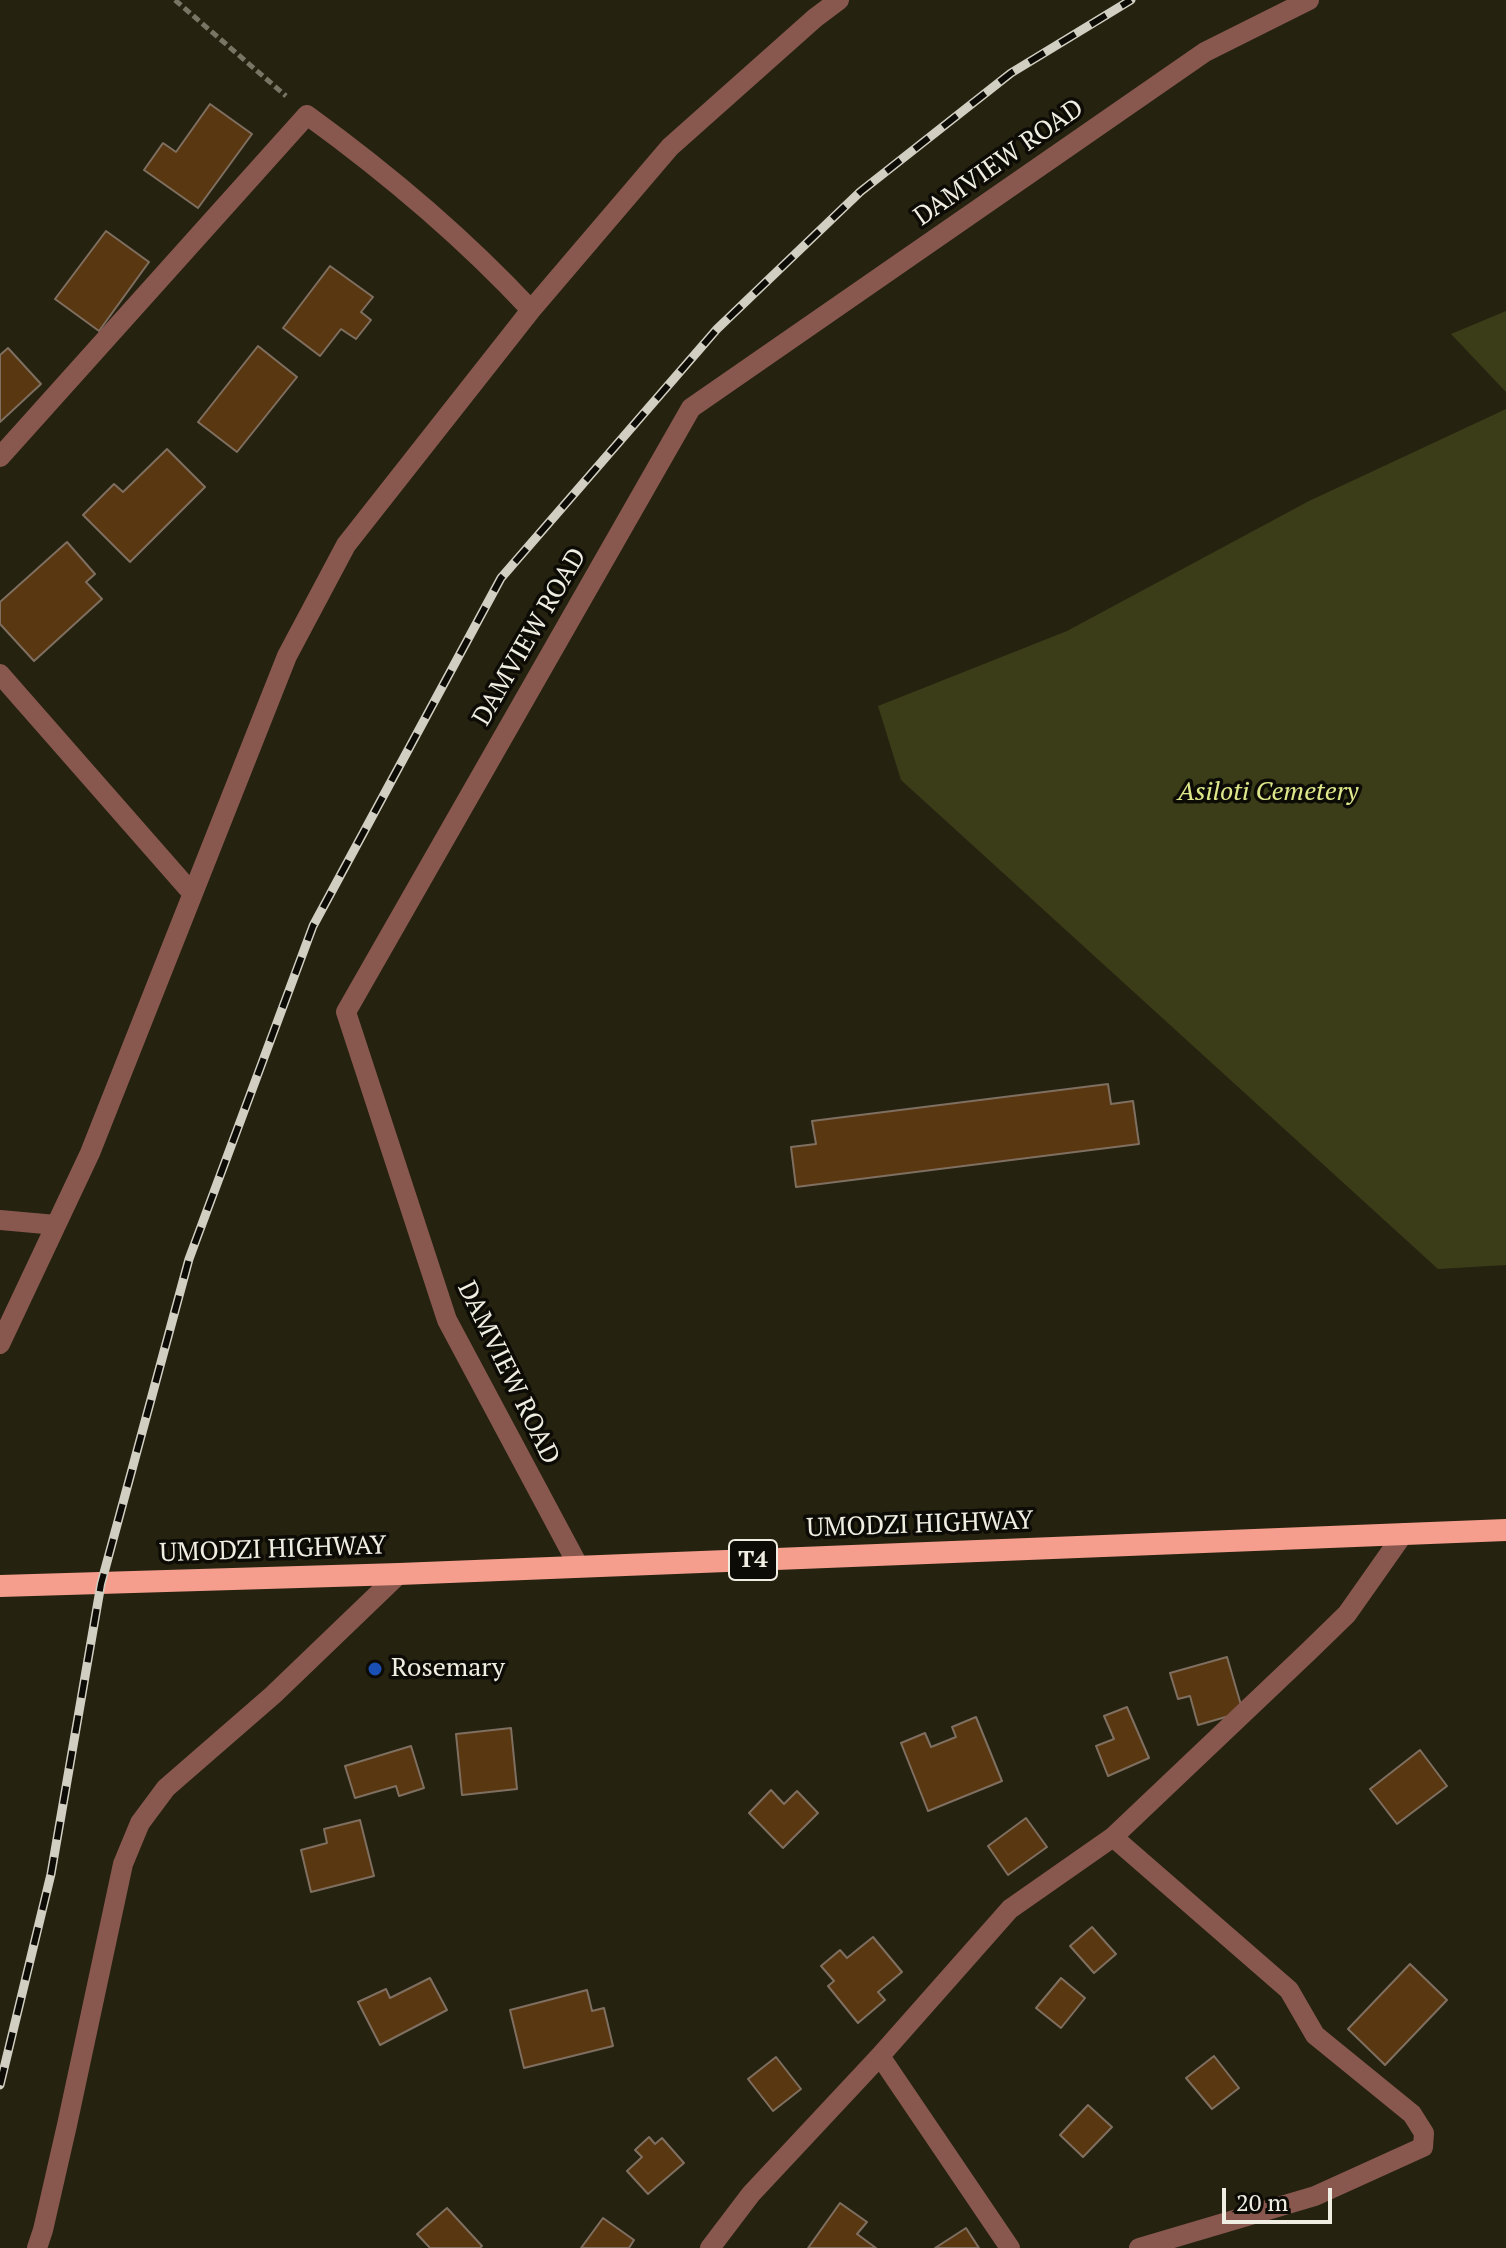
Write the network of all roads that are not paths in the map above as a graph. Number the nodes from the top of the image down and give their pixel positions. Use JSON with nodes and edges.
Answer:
{"nodes":[{"id":1,"x":839,"y":0,"type":"edge"},
{"id":2,"x":1309,"y":0,"type":"edge"},
{"id":3,"x":531,"y":310,"type":"junction"},
{"id":4,"x":0,"y":457,"type":"edge"},
{"id":5,"x":0,"y":674,"type":"edge"},
{"id":6,"x":192,"y":893,"type":"junction"},
{"id":7,"x":0,"y":1220,"type":"edge"},
{"id":8,"x":56,"y":1225,"type":"junction"},
{"id":9,"x":0,"y":1344,"type":"edge"},
{"id":10,"x":1506,"y":1530,"type":"edge"},
{"id":11,"x":1404,"y":1533,"type":"junction"},
{"id":12,"x":579,"y":1567,"type":"junction"},
{"id":13,"x":399,"y":1574,"type":"junction"},
{"id":14,"x":0,"y":1586,"type":"edge"},
{"id":15,"x":1113,"y":1837,"type":"junction"},
{"id":16,"x":880,"y":2056,"type":"junction"},
{"id":17,"x":37,"y":2248,"type":"edge"},
{"id":18,"x":710,"y":2248,"type":"edge"},
{"id":19,"x":1010,"y":2248,"type":"edge"},
{"id":20,"x":1139,"y":2248,"type":"edge"}],
"edges":[{"from":1,"to":3,"type":"street"},
{"from":2,"to":12,"type":"street","name":"DAMVIEW ROAD"},
{"from":3,"to":4,"type":"street"},
{"from":3,"to":6,"type":"street"},
{"from":5,"to":6,"type":"street"},
{"from":6,"to":8,"type":"street"},
{"from":7,"to":8,"type":"street"},
{"from":8,"to":9,"type":"street"},
{"from":10,"to":11,"type":"highway","name":"UMODZI HIGHWAY","number":"T4"},
{"from":11,"to":12,"type":"highway","name":"UMODZI HIGHWAY","number":"T4"},
{"from":11,"to":15,"type":"street"},
{"from":12,"to":13,"type":"highway","name":"UMODZI HIGHWAY","number":"T4"},
{"from":13,"to":14,"type":"highway","name":"UMODZI HIGHWAY","number":"T4"},
{"from":13,"to":17,"type":"street"},
{"from":15,"to":16,"type":"street"},
{"from":15,"to":20,"type":"street"},
{"from":16,"to":18,"type":"street"},
{"from":16,"to":19,"type":"street"}]}
